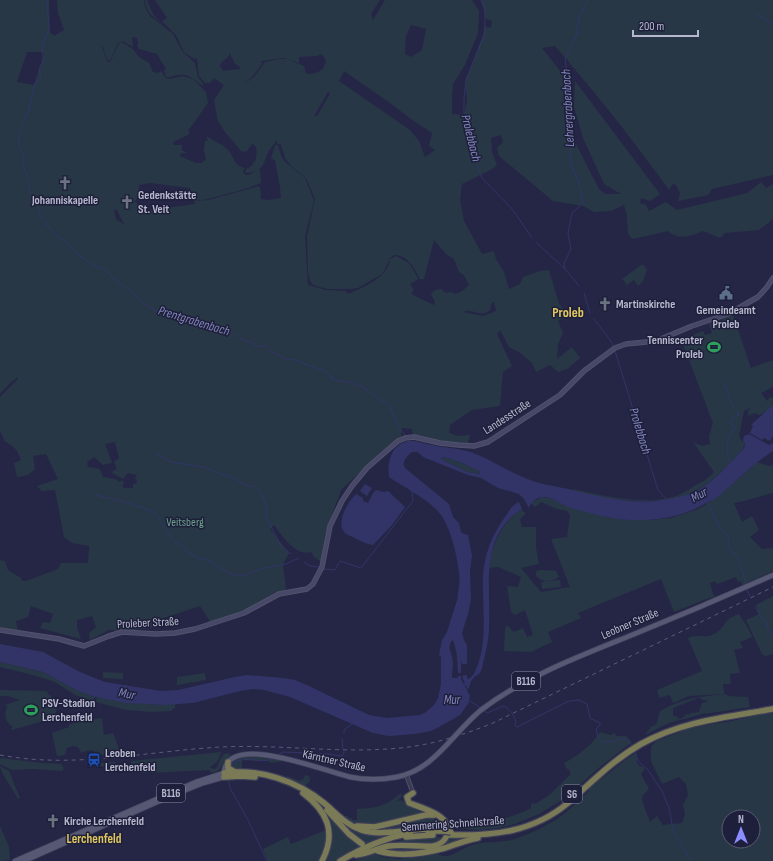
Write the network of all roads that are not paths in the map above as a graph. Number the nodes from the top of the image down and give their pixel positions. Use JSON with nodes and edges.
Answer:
{"nodes":[{"id":1,"x":773,"y":278,"type":"edge"},
{"id":2,"x":324,"y":561,"type":"joint"},
{"id":3,"x":773,"y":575,"type":"edge"},
{"id":4,"x":0,"y":630,"type":"edge"},
{"id":5,"x":498,"y":698,"type":"joint"},
{"id":6,"x":773,"y":705,"type":"edge"},
{"id":7,"x":773,"y":709,"type":"edge"},
{"id":8,"x":752,"y":711,"type":"junction"},
{"id":9,"x":629,"y":749,"type":"junction"},
{"id":10,"x":228,"y":762,"type":"junction"},
{"id":11,"x":235,"y":772,"type":"junction"},
{"id":12,"x":406,"y":774,"type":"junction"},
{"id":13,"x":224,"y":775,"type":"junction"},
{"id":14,"x":304,"y":793,"type":"junction"},
{"id":15,"x":412,"y":793,"type":"joint"},
{"id":16,"x":437,"y":815,"type":"junction"},
{"id":17,"x":341,"y":818,"type":"junction"},
{"id":18,"x":431,"y":831,"type":"junction"},
{"id":19,"x":444,"y":833,"type":"junction"},
{"id":20,"x":451,"y":833,"type":"junction"},
{"id":21,"x":492,"y":834,"type":"junction"},
{"id":22,"x":362,"y":844,"type":"dead end"},
{"id":23,"x":378,"y":851,"type":"dead end"},
{"id":24,"x":356,"y":855,"type":"junction"},
{"id":25,"x":15,"y":861,"type":"edge"},
{"id":26,"x":24,"y":861,"type":"edge"},
{"id":27,"x":322,"y":861,"type":"edge"},
{"id":28,"x":340,"y":861,"type":"edge"},
{"id":29,"x":346,"y":861,"type":"edge"}],
"edges":[{"from":1,"to":2,"type":"main road","name":"Landesstraße"},
{"from":2,"to":4,"type":"main road","name":"Proleber Straße"},
{"from":3,"to":5,"type":"main road","name":"Leobner Straße","number":"B116"},
{"from":5,"to":12,"type":"main road","name":"Kärntner Straße","number":"B116"},
{"from":6,"to":8,"type":"highway","name":"Semmering Schnellstraße","number":"S6"},
{"from":7,"to":8,"type":"highway","name":"Semmering Schnellstraße","number":"S6"},
{"from":8,"to":9,"type":"highway","name":"Semmering Schnellstraße","number":"S6"},
{"from":8,"to":9,"type":"highway","name":"Semmering Schnellstraße","number":"S6"},
{"from":9,"to":20,"type":"highway","name":"Semmering Schnellstraße","number":"S6"},
{"from":9,"to":21,"type":"highway","name":"Semmering Schnellstraße","number":"S6"},
{"from":10,"to":11,"type":"highway"},
{"from":10,"to":12,"type":"main road","name":"Kärntner Straße","number":"B116"},
{"from":10,"to":13,"type":"main road"},
{"from":11,"to":13,"type":"highway"},
{"from":11,"to":17,"type":"highway"},
{"from":12,"to":15,"type":"street"},
{"from":13,"to":14,"type":"highway"},
{"from":13,"to":25,"type":"main road","number":"B116"},
{"from":13,"to":26,"type":"main road","number":"B116"},
{"from":14,"to":22,"type":"highway"},
{"from":14,"to":27,"type":"highway"},
{"from":15,"to":16,"type":"highway"},
{"from":16,"to":17,"type":"highway"},
{"from":16,"to":24,"type":"highway"},
{"from":17,"to":18,"type":"highway"},
{"from":18,"to":19,"type":"highway","name":"Semmering Schnellstraße","number":"S6"},
{"from":18,"to":28,"type":"highway","name":"Semmering Schnellstraße","number":"S6"},
{"from":19,"to":20,"type":"highway","name":"Semmering Schnellstraße","number":"S6","bridge":true},
{"from":19,"to":24,"type":"highway","name":"Semmering Schnellstraße","number":"S6"},
{"from":20,"to":21,"type":"highway","name":"Semmering Schnellstraße","number":"S6"},
{"from":21,"to":23,"type":"highway"},
{"from":24,"to":29,"type":"highway","name":"Semmering Schnellstraße","number":"S6"}]}
